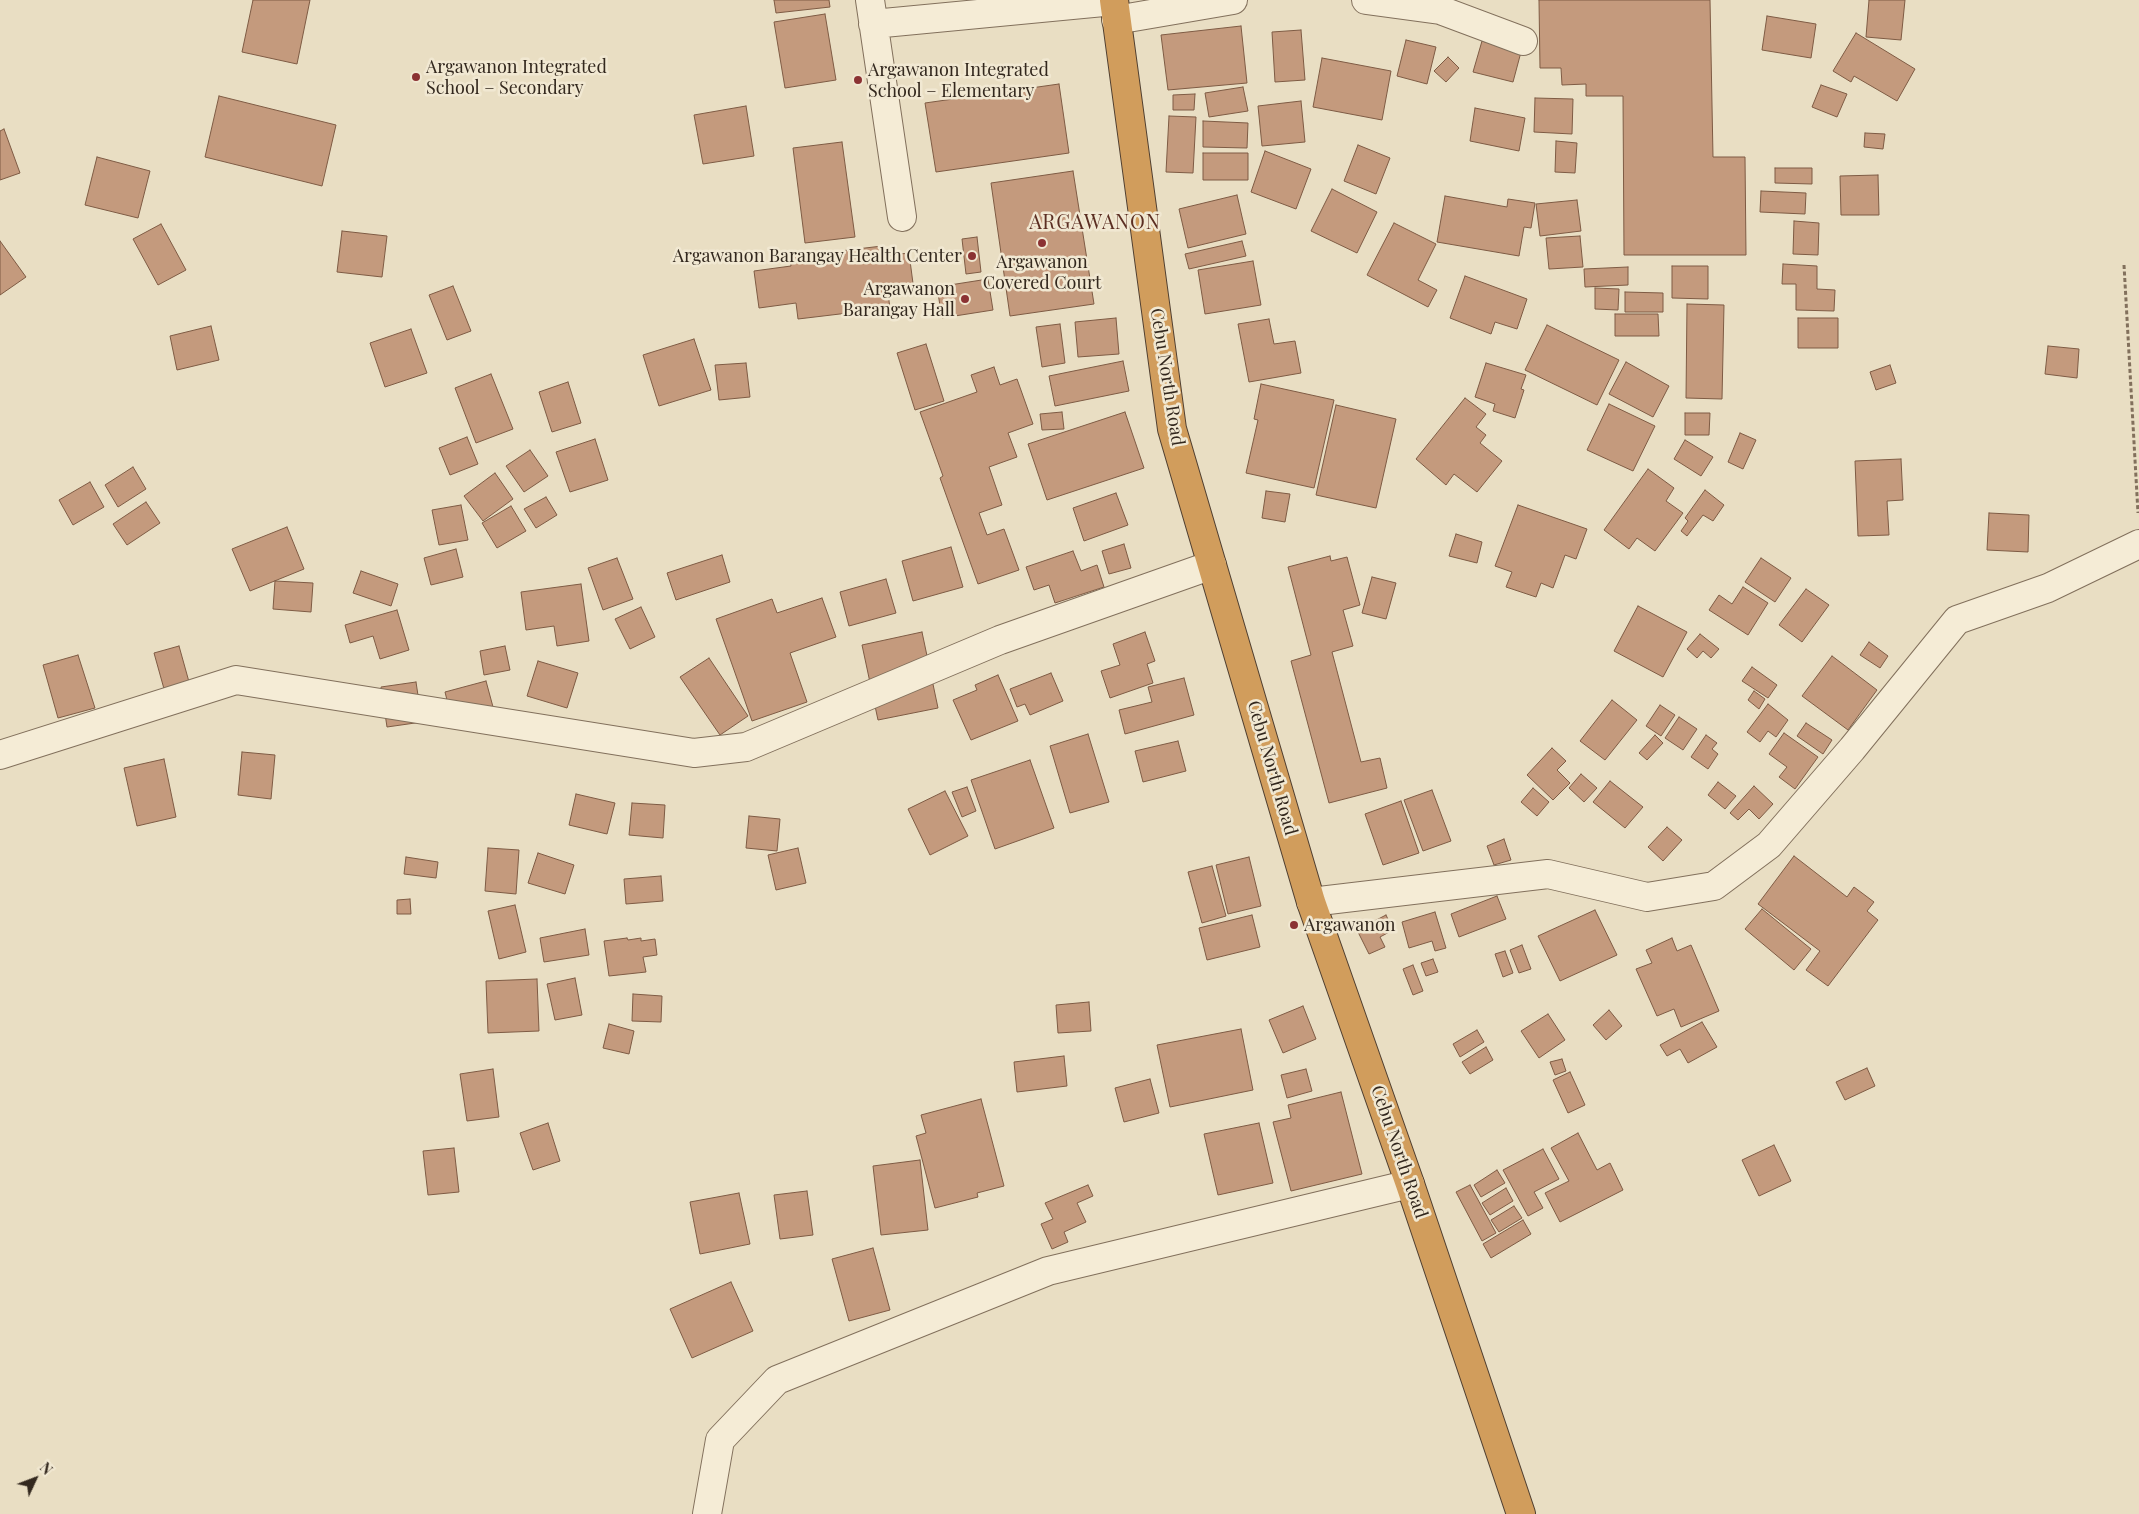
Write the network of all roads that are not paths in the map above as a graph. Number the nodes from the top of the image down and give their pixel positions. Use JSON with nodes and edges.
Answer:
{"nodes":[{"id":1,"x":1233,"y":0,"type":"edge"},
{"id":2,"x":1366,"y":0,"type":"edge"},
{"id":3,"x":1114,"y":7,"type":"edge"},
{"id":4,"x":871,"y":12,"type":"edge"},
{"id":5,"x":1523,"y":42,"type":"dead end"},
{"id":6,"x":902,"y":216,"type":"dead end"},
{"id":7,"x":2139,"y":544,"type":"edge"},
{"id":8,"x":1212,"y":565,"type":"junction"},
{"id":9,"x":0,"y":755,"type":"edge"},
{"id":10,"x":1311,"y":902,"type":"junction"},
{"id":11,"x":1410,"y":1184,"type":"junction"},
{"id":12,"x":706,"y":1514,"type":"edge"},
{"id":13,"x":1520,"y":1514,"type":"edge"}],
"edges":[{"from":1,"to":3,"type":"street"},
{"from":2,"to":5,"type":"street"},
{"from":3,"to":4,"type":"street"},
{"from":3,"to":8,"type":"highway","name":"Cebu North Road"},
{"from":4,"to":6,"type":"street"},
{"from":7,"to":10,"type":"street"},
{"from":8,"to":9,"type":"street"},
{"from":8,"to":10,"type":"highway","name":"Cebu North Road"},
{"from":10,"to":11,"type":"highway","name":"Cebu North Road"},
{"from":11,"to":12,"type":"street"},
{"from":11,"to":13,"type":"highway","name":"Cebu North Road"}]}
